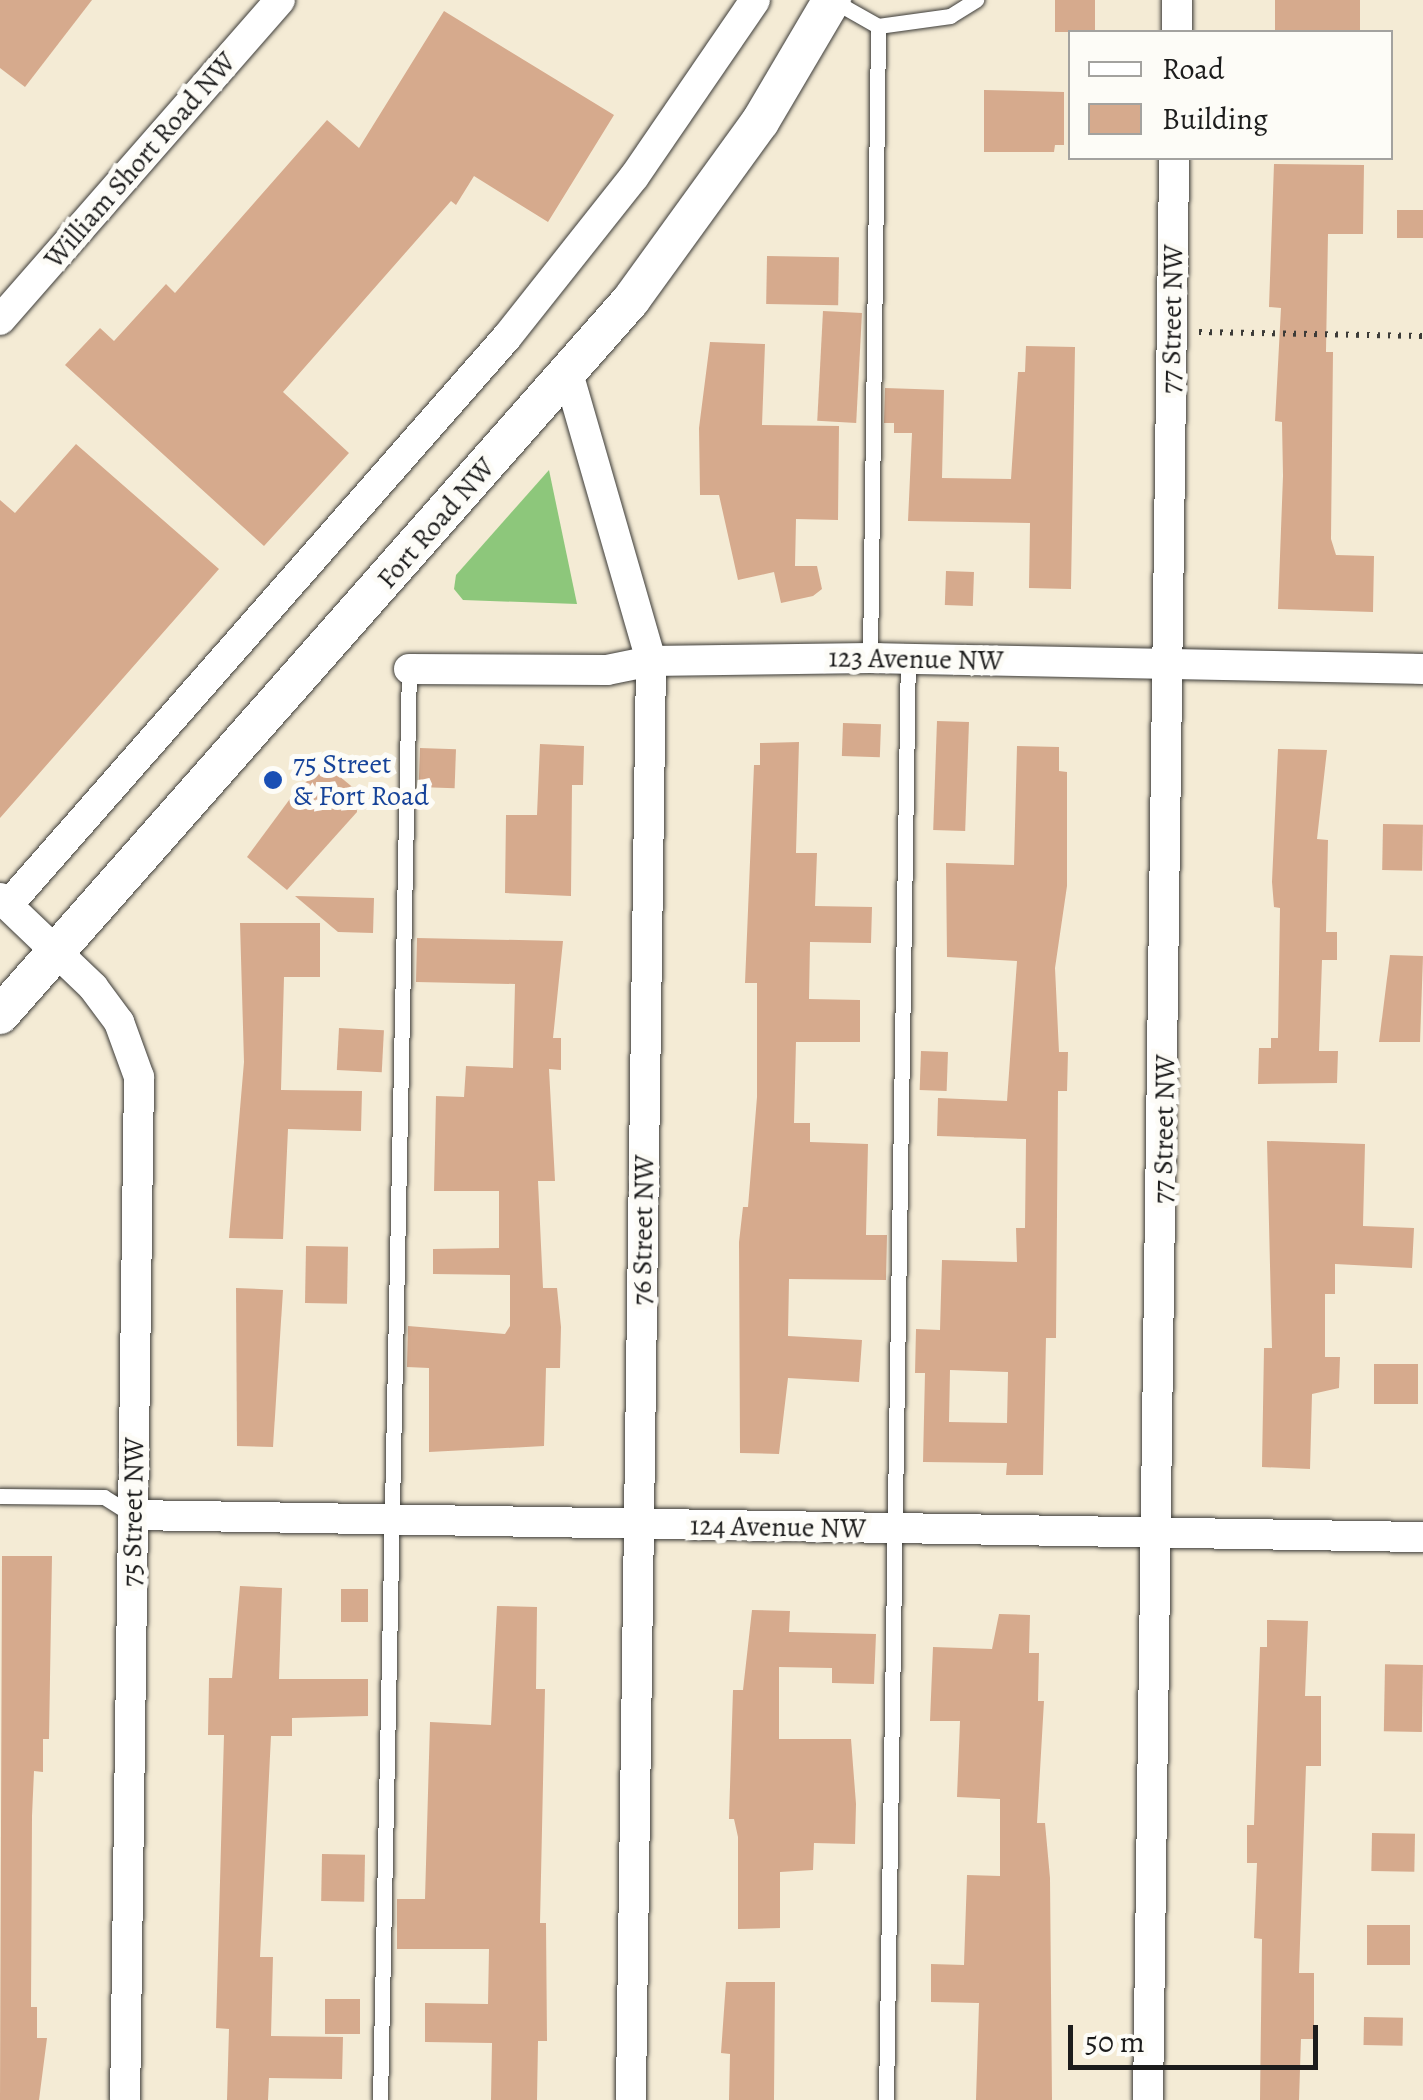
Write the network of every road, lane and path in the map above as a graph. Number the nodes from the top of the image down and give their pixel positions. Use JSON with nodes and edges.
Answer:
{"nodes":[{"id":1,"x":280,"y":0,"type":"edge"},
{"id":2,"x":755,"y":0,"type":"edge"},
{"id":3,"x":832,"y":0,"type":"edge"},
{"id":4,"x":976,"y":0,"type":"edge"},
{"id":5,"x":1177,"y":0,"type":"edge"},
{"id":6,"x":878,"y":26,"type":"junction"},
{"id":7,"x":1176,"y":30,"type":"edge"},
{"id":8,"x":1174,"y":160,"type":"edge"},
{"id":9,"x":0,"y":320,"type":"edge"},
{"id":10,"x":1170,"y":332,"type":"junction"},
{"id":11,"x":1423,"y":336,"type":"edge"},
{"id":12,"x":568,"y":373,"type":"junction"},
{"id":13,"x":870,"y":658,"type":"junction"},
{"id":14,"x":908,"y":658,"type":"junction"},
{"id":15,"x":652,"y":661,"type":"junction"},
{"id":16,"x":1171,"y":664,"type":"junction"},
{"id":17,"x":409,"y":668,"type":"joint"},
{"id":18,"x":1423,"y":669,"type":"edge"},
{"id":19,"x":4,"y":902,"type":"edge"},
{"id":20,"x":57,"y":950,"type":"junction"},
{"id":21,"x":0,"y":1015,"type":"edge"},
{"id":22,"x":0,"y":1496,"type":"edge"},
{"id":23,"x":133,"y":1515,"type":"junction"},
{"id":24,"x":392,"y":1520,"type":"junction"},
{"id":25,"x":639,"y":1524,"type":"junction"},
{"id":26,"x":896,"y":1528,"type":"junction"},
{"id":27,"x":1157,"y":1532,"type":"junction"},
{"id":28,"x":1423,"y":1537,"type":"edge"},
{"id":29,"x":125,"y":2100,"type":"edge"},
{"id":30,"x":380,"y":2100,"type":"edge"},
{"id":31,"x":631,"y":2100,"type":"edge"},
{"id":32,"x":886,"y":2100,"type":"edge"},
{"id":33,"x":1148,"y":2100,"type":"edge"}],
"edges":[{"from":1,"to":9,"type":"street","name":"William Short Road NW"},
{"from":2,"to":19,"type":"street"},
{"from":3,"to":6,"type":"lane"},
{"from":3,"to":12,"type":"street","name":"Fort Road NW"},
{"from":4,"to":6,"type":"lane"},
{"from":5,"to":7,"type":"street"},
{"from":6,"to":13,"type":"lane"},
{"from":8,"to":10,"type":"street","name":"77 Street NW"},
{"from":10,"to":11,"type":"path"},
{"from":10,"to":16,"type":"street","name":"77 Street NW"},
{"from":12,"to":15,"type":"street","name":"76 Street NW"},
{"from":12,"to":20,"type":"street","name":"Fort Road NW"},
{"from":13,"to":14,"type":"street","name":"123 Avenue NW"},
{"from":13,"to":15,"type":"street","name":"123 Avenue NW"},
{"from":14,"to":16,"type":"street","name":"123 Avenue NW"},
{"from":14,"to":26,"type":"lane"},
{"from":15,"to":17,"type":"street","name":"123 Avenue NW"},
{"from":15,"to":25,"type":"street","name":"76 Street NW"},
{"from":16,"to":18,"type":"street","name":"123 Avenue NW"},
{"from":16,"to":27,"type":"street","name":"77 Street NW"},
{"from":17,"to":24,"type":"lane"},
{"from":19,"to":20,"type":"street"},
{"from":20,"to":21,"type":"street","name":"Fort Road NW"},
{"from":20,"to":23,"type":"street","name":"75 Street NW"},
{"from":22,"to":23,"type":"lane"},
{"from":23,"to":24,"type":"street","name":"124 Avenue NW"},
{"from":23,"to":29,"type":"street","name":"75 Street NW"},
{"from":24,"to":25,"type":"street","name":"124 Avenue NW"},
{"from":24,"to":30,"type":"lane"},
{"from":25,"to":26,"type":"street","name":"124 Avenue NW"},
{"from":25,"to":31,"type":"street","name":"76 Street NW"},
{"from":26,"to":27,"type":"street","name":"124 Avenue NW"},
{"from":26,"to":32,"type":"lane"},
{"from":27,"to":28,"type":"street","name":"124 Avenue NW"},
{"from":27,"to":33,"type":"street","name":"77 Street NW"}]}
